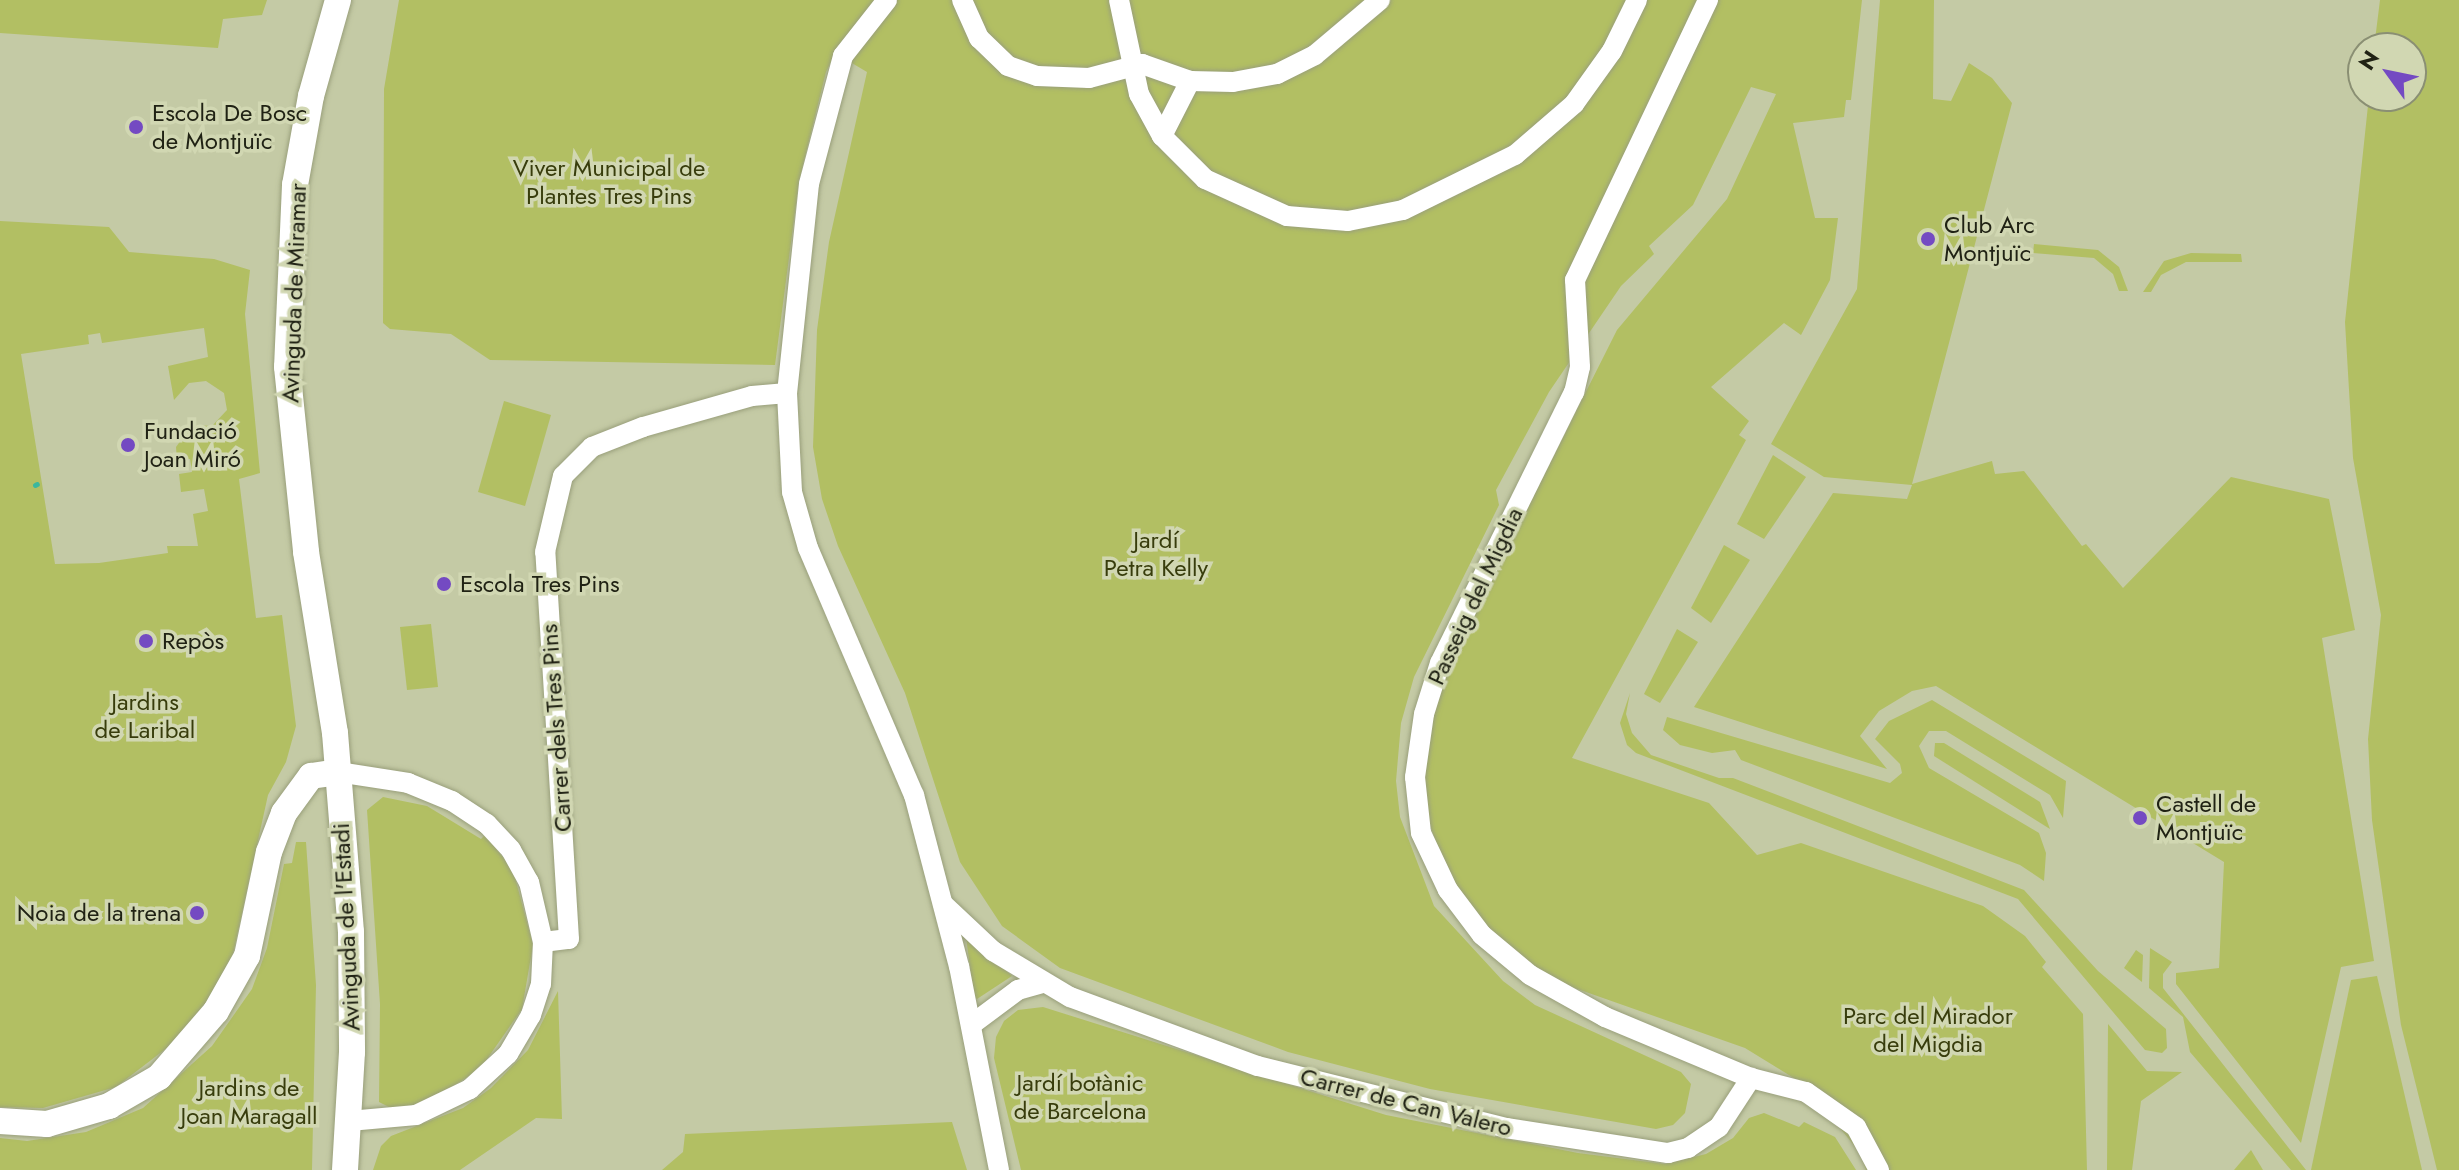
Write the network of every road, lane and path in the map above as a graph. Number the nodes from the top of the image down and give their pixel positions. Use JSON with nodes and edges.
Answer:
{"nodes":[{"id":1,"x":338,"y":0,"type":"edge"},
{"id":2,"x":887,"y":0,"type":"edge"},
{"id":3,"x":962,"y":0,"type":"edge"},
{"id":4,"x":1380,"y":0,"type":"edge"},
{"id":5,"x":1637,"y":0,"type":"edge"},
{"id":6,"x":1708,"y":0,"type":"edge"},
{"id":7,"x":1119,"y":6,"type":"edge"},
{"id":8,"x":1130,"y":69,"type":"junction"},
{"id":9,"x":1190,"y":81,"type":"junction"},
{"id":10,"x":1162,"y":136,"type":"junction"},
{"id":11,"x":787,"y":393,"type":"junction"},
{"id":12,"x":335,"y":733,"type":"joint"},
{"id":13,"x":338,"y":772,"type":"junction"},
{"id":14,"x":943,"y":904,"type":"junction"},
{"id":15,"x":543,"y":942,"type":"junction"},
{"id":16,"x":1042,"y":983,"type":"junction"},
{"id":17,"x":971,"y":1025,"type":"junction"},
{"id":18,"x":1751,"y":1078,"type":"junction"},
{"id":19,"x":0,"y":1121,"type":"edge"},
{"id":20,"x":349,"y":1121,"type":"junction"},
{"id":21,"x":345,"y":1170,"type":"edge"},
{"id":22,"x":999,"y":1170,"type":"edge"},
{"id":23,"x":1879,"y":1170,"type":"edge"}],
"edges":[{"from":1,"to":12,"type":"street","name":"Avinguda de Miramar"},
{"from":2,"to":11,"type":"street"},
{"from":3,"to":8,"type":"street"},
{"from":4,"to":9,"type":"street"},
{"from":5,"to":10,"type":"street"},
{"from":6,"to":18,"type":"street","name":"Passeig del Migdia"},
{"from":7,"to":8,"type":"street"},
{"from":8,"to":9,"type":"street"},
{"from":8,"to":10,"type":"street"},
{"from":9,"to":10,"type":"street"},
{"from":11,"to":14,"type":"street"},
{"from":11,"to":15,"type":"street","name":"Carrer dels Tres Pins"},
{"from":12,"to":13,"type":"street","name":"Avinguda de l'Estadi"},
{"from":13,"to":15,"type":"street"},
{"from":13,"to":19,"type":"street"},
{"from":13,"to":20,"type":"street","name":"Avinguda de l'Estadi"},
{"from":14,"to":16,"type":"street","name":"Carrer de Can Valero"},
{"from":14,"to":17,"type":"street"},
{"from":15,"to":20,"type":"street"},
{"from":16,"to":17,"type":"street"},
{"from":16,"to":18,"type":"street","name":"Carrer de Can Valero"},
{"from":17,"to":22,"type":"street"},
{"from":18,"to":23,"type":"street","name":"Passeig del Migdia"},
{"from":20,"to":21,"type":"street","name":"Avinguda de l'Estadi"}]}
